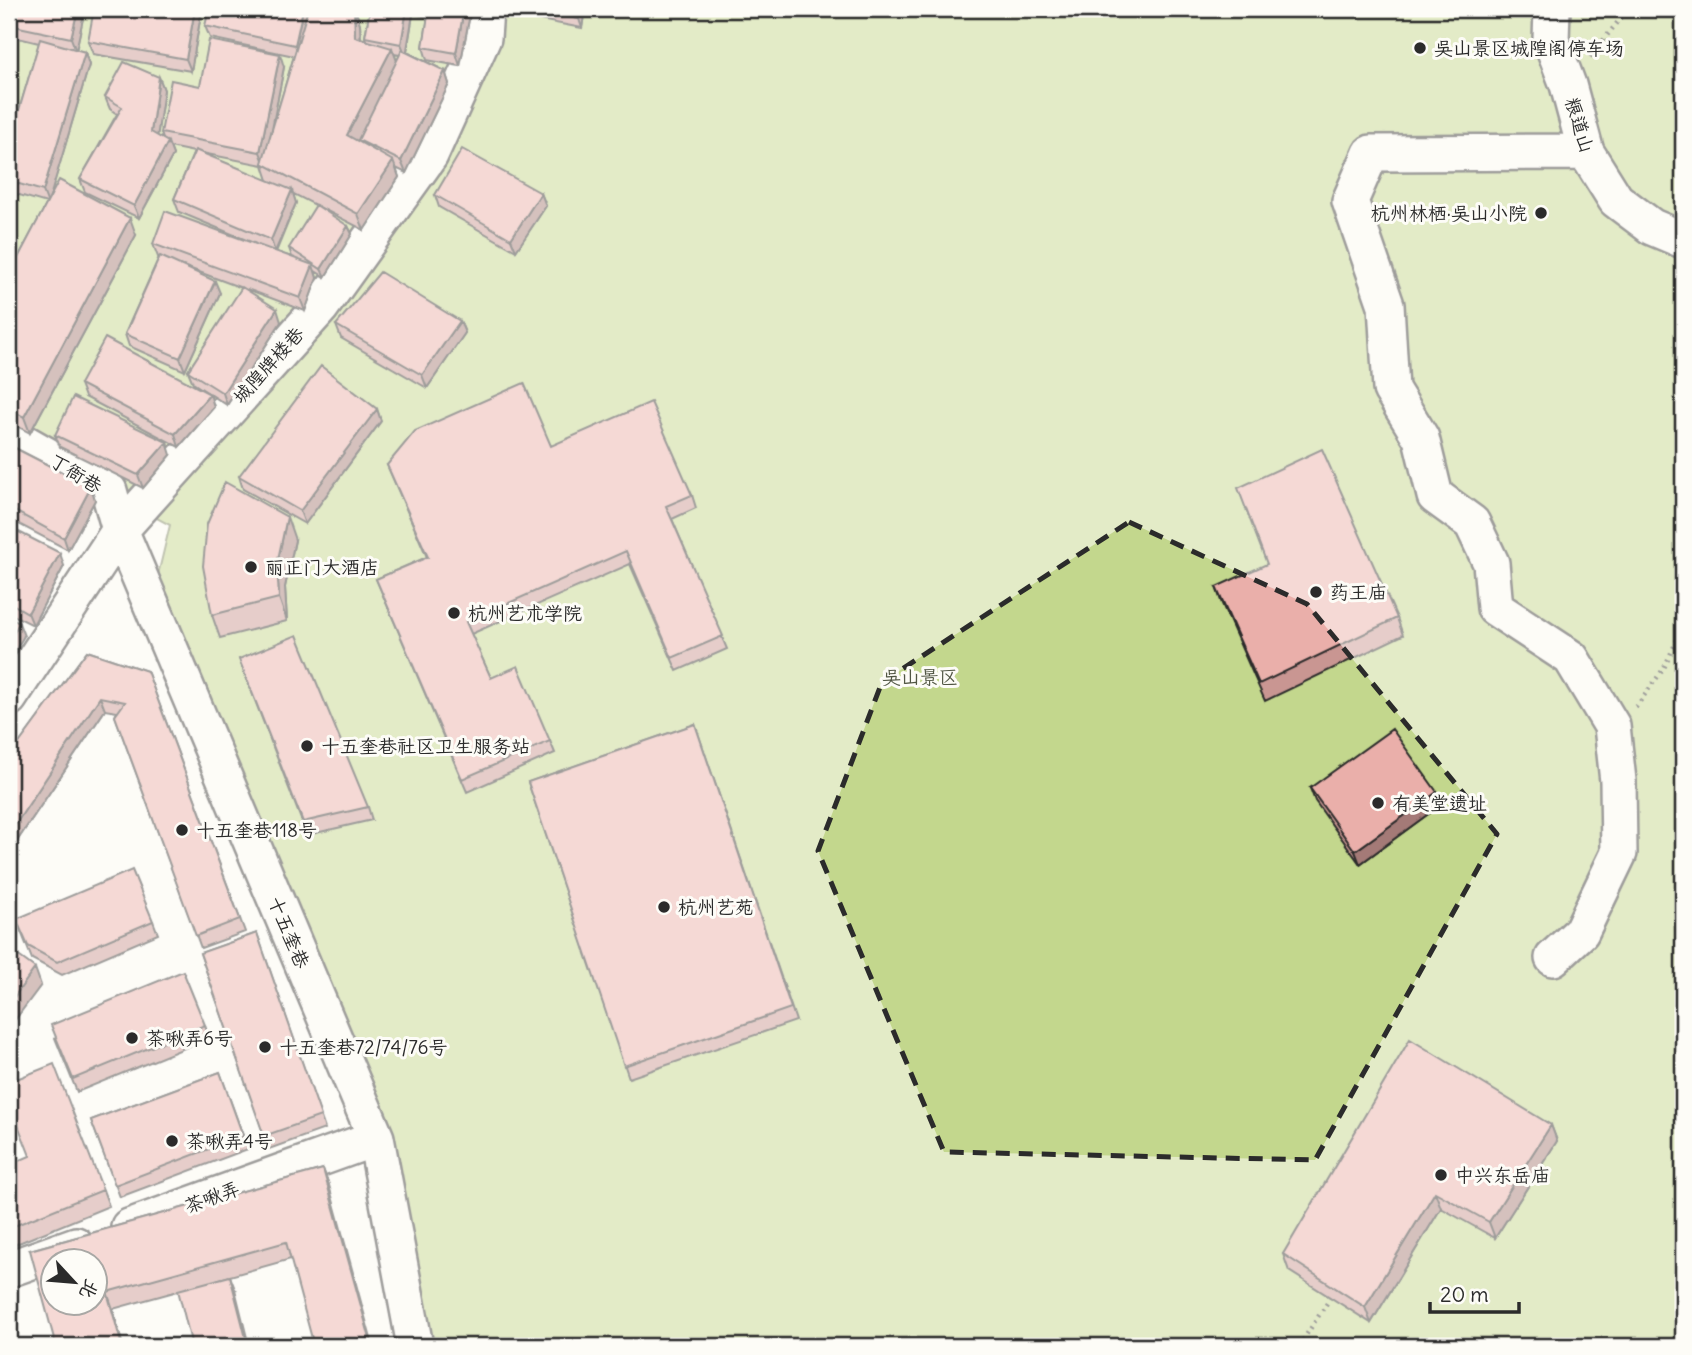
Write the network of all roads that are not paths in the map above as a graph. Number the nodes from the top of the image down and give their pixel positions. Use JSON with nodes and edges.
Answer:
{"nodes":[{"id":1,"x":485,"y":9,"type":"edge"},
{"id":2,"x":1552,"y":9,"type":"edge"},
{"id":3,"x":1586,"y":152,"type":"junction"},
{"id":4,"x":1683,"y":240,"type":"edge"},
{"id":5,"x":9,"y":434,"type":"edge"},
{"id":6,"x":120,"y":530,"type":"junction"},
{"id":7,"x":9,"y":698,"type":"edge"},
{"id":8,"x":1553,"y":958,"type":"dead end"},
{"id":9,"x":376,"y":1138,"type":"junction"},
{"id":10,"x":9,"y":1269,"type":"edge"},
{"id":11,"x":415,"y":1346,"type":"edge"}],
"edges":[{"from":1,"to":6,"type":"street","name":"城隍牌楼巷"},
{"from":2,"to":3,"type":"street","name":"粮道山"},
{"from":3,"to":4,"type":"street","name":"粮道山"},
{"from":3,"to":8,"type":"street"},
{"from":5,"to":6,"type":"street","name":"丁衙巷"},
{"from":6,"to":7,"type":"street","name":"城隍牌楼巷"},
{"from":6,"to":9,"type":"street","name":"十五奎巷"},
{"from":9,"to":10,"type":"street","name":"茶啾弄"},
{"from":9,"to":11,"type":"street","name":"十五奎巷"}]}
